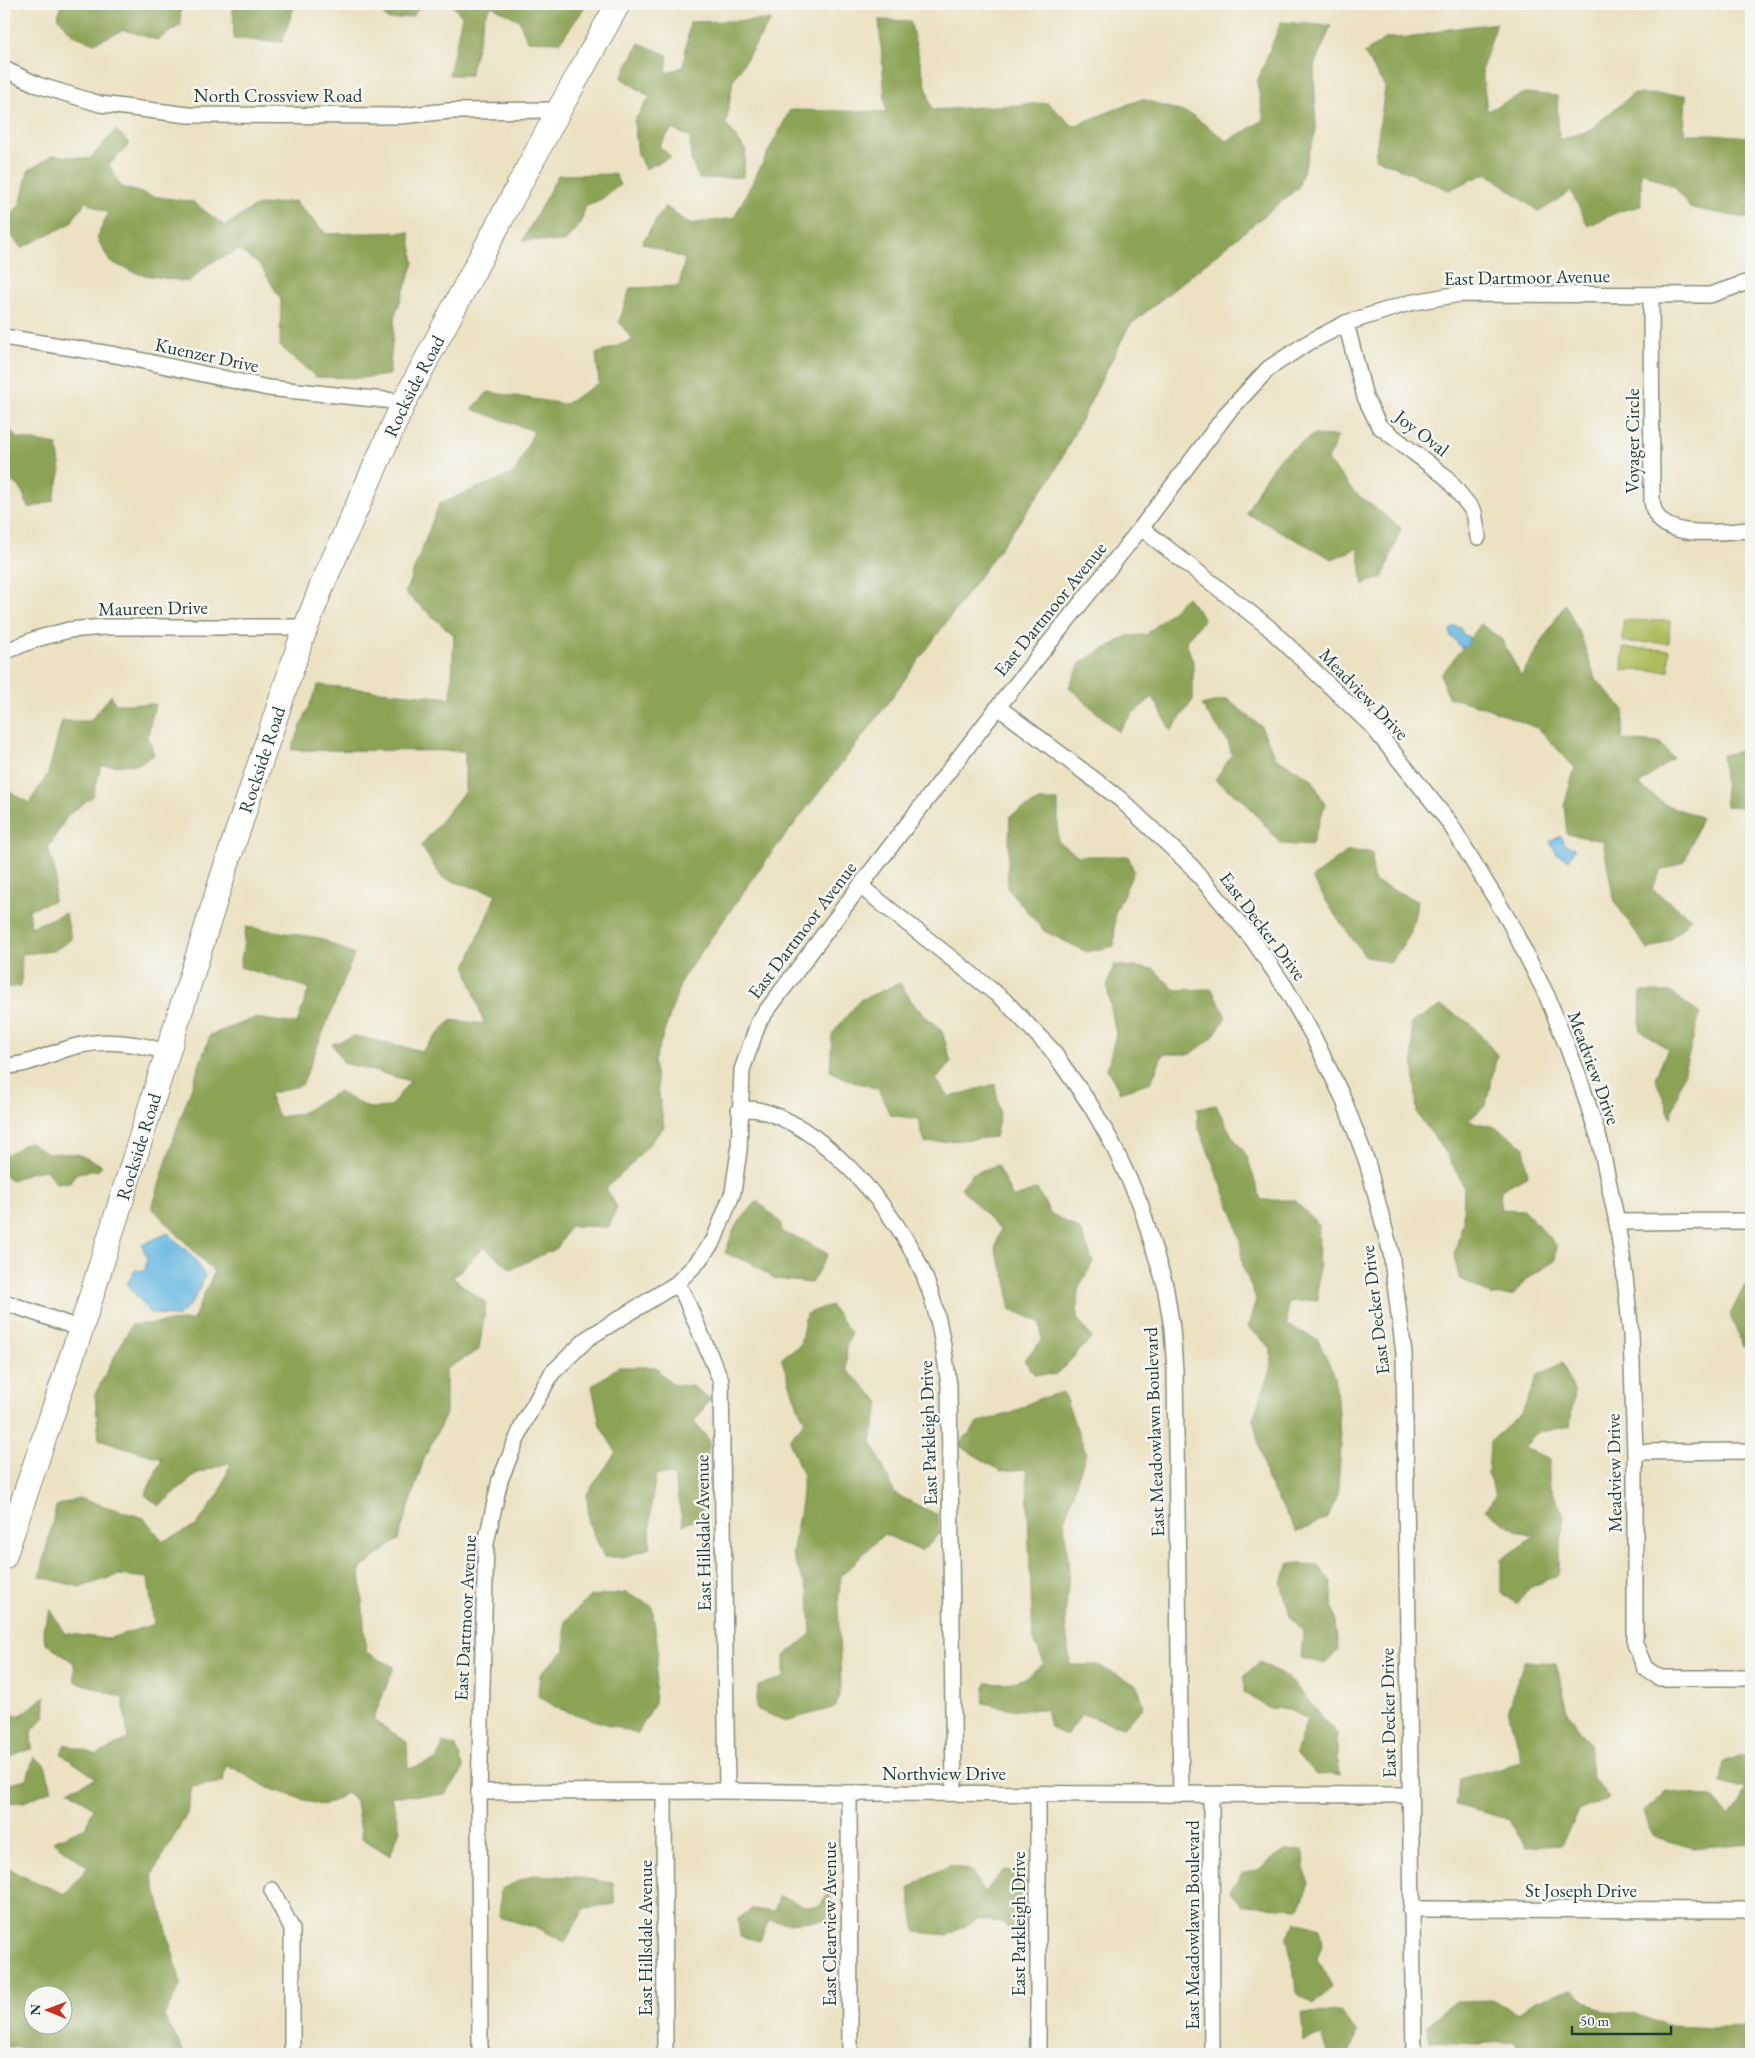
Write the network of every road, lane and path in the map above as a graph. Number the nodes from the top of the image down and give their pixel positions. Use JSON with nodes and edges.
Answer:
{"nodes":[{"id":1,"x":618,"y":4,"type":"edge"},
{"id":2,"x":4,"y":69,"type":"edge"},
{"id":3,"x":559,"y":110,"type":"junction"},
{"id":4,"x":1751,"y":281,"type":"edge"},
{"id":5,"x":1652,"y":295,"type":"junction"},
{"id":6,"x":1346,"y":323,"type":"junction"},
{"id":7,"x":4,"y":337,"type":"edge"},
{"id":8,"x":404,"y":402,"type":"junction"},
{"id":9,"x":1140,"y":528,"type":"junction"},
{"id":10,"x":1751,"y":530,"type":"edge"},
{"id":11,"x":1478,"y":537,"type":"dead end"},
{"id":12,"x":306,"y":627,"type":"junction"},
{"id":13,"x":4,"y":652,"type":"edge"},
{"id":14,"x":998,"y":707,"type":"junction"},
{"id":15,"x":860,"y":886,"type":"junction"},
{"id":16,"x":169,"y":1053,"type":"junction"},
{"id":17,"x":4,"y":1066,"type":"edge"},
{"id":18,"x":739,"y":1110,"type":"junction"},
{"id":19,"x":1617,"y":1222,"type":"junction"},
{"id":20,"x":1751,"y":1222,"type":"edge"},
{"id":21,"x":676,"y":1284,"type":"junction"},
{"id":22,"x":4,"y":1302,"type":"edge"},
{"id":23,"x":81,"y":1329,"type":"junction"},
{"id":24,"x":1751,"y":1451,"type":"edge"},
{"id":25,"x":1635,"y":1452,"type":"junction"},
{"id":26,"x":4,"y":1557,"type":"edge"},
{"id":27,"x":1751,"y":1678,"type":"edge"},
{"id":28,"x":727,"y":1791,"type":"junction"},
{"id":29,"x":479,"y":1792,"type":"junction"},
{"id":30,"x":664,"y":1792,"type":"junction"},
{"id":31,"x":954,"y":1792,"type":"junction"},
{"id":32,"x":849,"y":1793,"type":"junction"},
{"id":33,"x":1038,"y":1794,"type":"junction"},
{"id":34,"x":1182,"y":1794,"type":"junction"},
{"id":35,"x":1211,"y":1795,"type":"junction"},
{"id":36,"x":1409,"y":1795,"type":"junction"},
{"id":37,"x":272,"y":1890,"type":"dead end"},
{"id":38,"x":1411,"y":1910,"type":"junction"},
{"id":39,"x":1751,"y":1910,"type":"edge"},
{"id":40,"x":292,"y":2054,"type":"edge"},
{"id":41,"x":480,"y":2054,"type":"edge"},
{"id":42,"x":665,"y":2054,"type":"edge"},
{"id":43,"x":850,"y":2054,"type":"edge"},
{"id":44,"x":1038,"y":2054,"type":"edge"},
{"id":45,"x":1212,"y":2054,"type":"edge"},
{"id":46,"x":1414,"y":2054,"type":"edge"}],
"edges":[{"from":1,"to":3,"type":"main road","name":"Rockside Road"},
{"from":2,"to":3,"type":"street","name":"North Crossview Road"},
{"from":3,"to":8,"type":"main road","name":"Rockside Road"},
{"from":4,"to":5,"type":"street","name":"East Dartmoor Avenue"},
{"from":5,"to":6,"type":"street","name":"East Dartmoor Avenue"},
{"from":5,"to":10,"type":"street","name":"Voyager Circle"},
{"from":6,"to":9,"type":"street","name":"East Dartmoor Avenue"},
{"from":6,"to":11,"type":"street","name":"Joy Oval"},
{"from":7,"to":8,"type":"street","name":"Kuenzer Drive"},
{"from":8,"to":12,"type":"main road","name":"Rockside Road"},
{"from":9,"to":14,"type":"street","name":"East Dartmoor Avenue"},
{"from":9,"to":19,"type":"street","name":"Meadview Drive"},
{"from":12,"to":13,"type":"street","name":"Maureen Drive"},
{"from":12,"to":16,"type":"main road","name":"Rockside Road"},
{"from":14,"to":15,"type":"street","name":"East Dartmoor Avenue"},
{"from":14,"to":36,"type":"street","name":"East Decker Drive"},
{"from":15,"to":18,"type":"street","name":"East Dartmoor Avenue"},
{"from":15,"to":34,"type":"street","name":"East Meadowlawn Boulevard"},
{"from":16,"to":17,"type":"street"},
{"from":16,"to":23,"type":"main road","name":"Rockside Road"},
{"from":18,"to":21,"type":"street","name":"East Dartmoor Avenue"},
{"from":18,"to":31,"type":"street","name":"East Parkleigh Drive"},
{"from":19,"to":20,"type":"street"},
{"from":19,"to":25,"type":"street","name":"Meadview Drive"},
{"from":21,"to":28,"type":"street","name":"East Hillsdale Avenue"},
{"from":21,"to":29,"type":"street","name":"East Dartmoor Avenue"},
{"from":22,"to":23,"type":"street"},
{"from":23,"to":26,"type":"main road","name":"Rockside Road"},
{"from":24,"to":25,"type":"street"},
{"from":25,"to":27,"type":"street","name":"Meadview Drive"},
{"from":28,"to":30,"type":"street","name":"Northview Drive"},
{"from":28,"to":32,"type":"street","name":"Northview Drive"},
{"from":29,"to":30,"type":"street","name":"Northview Drive"},
{"from":29,"to":41,"type":"street","name":"East Dartmoor Avenue"},
{"from":30,"to":42,"type":"street","name":"East Hillsdale Avenue"},
{"from":31,"to":32,"type":"street","name":"Northview Drive"},
{"from":31,"to":33,"type":"street","name":"Northview Drive"},
{"from":32,"to":43,"type":"street","name":"East Clearview Avenue"},
{"from":33,"to":34,"type":"street","name":"Northview Drive"},
{"from":33,"to":44,"type":"street","name":"East Parkleigh Drive"},
{"from":34,"to":35,"type":"street","name":"Northview Drive"},
{"from":35,"to":36,"type":"street","name":"Northview Drive"},
{"from":35,"to":45,"type":"street","name":"East Meadowlawn Boulevard"},
{"from":36,"to":38,"type":"street","name":"East Decker Drive"},
{"from":37,"to":40,"type":"street"},
{"from":38,"to":39,"type":"street","name":"St Joseph Drive"},
{"from":38,"to":46,"type":"street","name":"East Decker Drive"}]}
